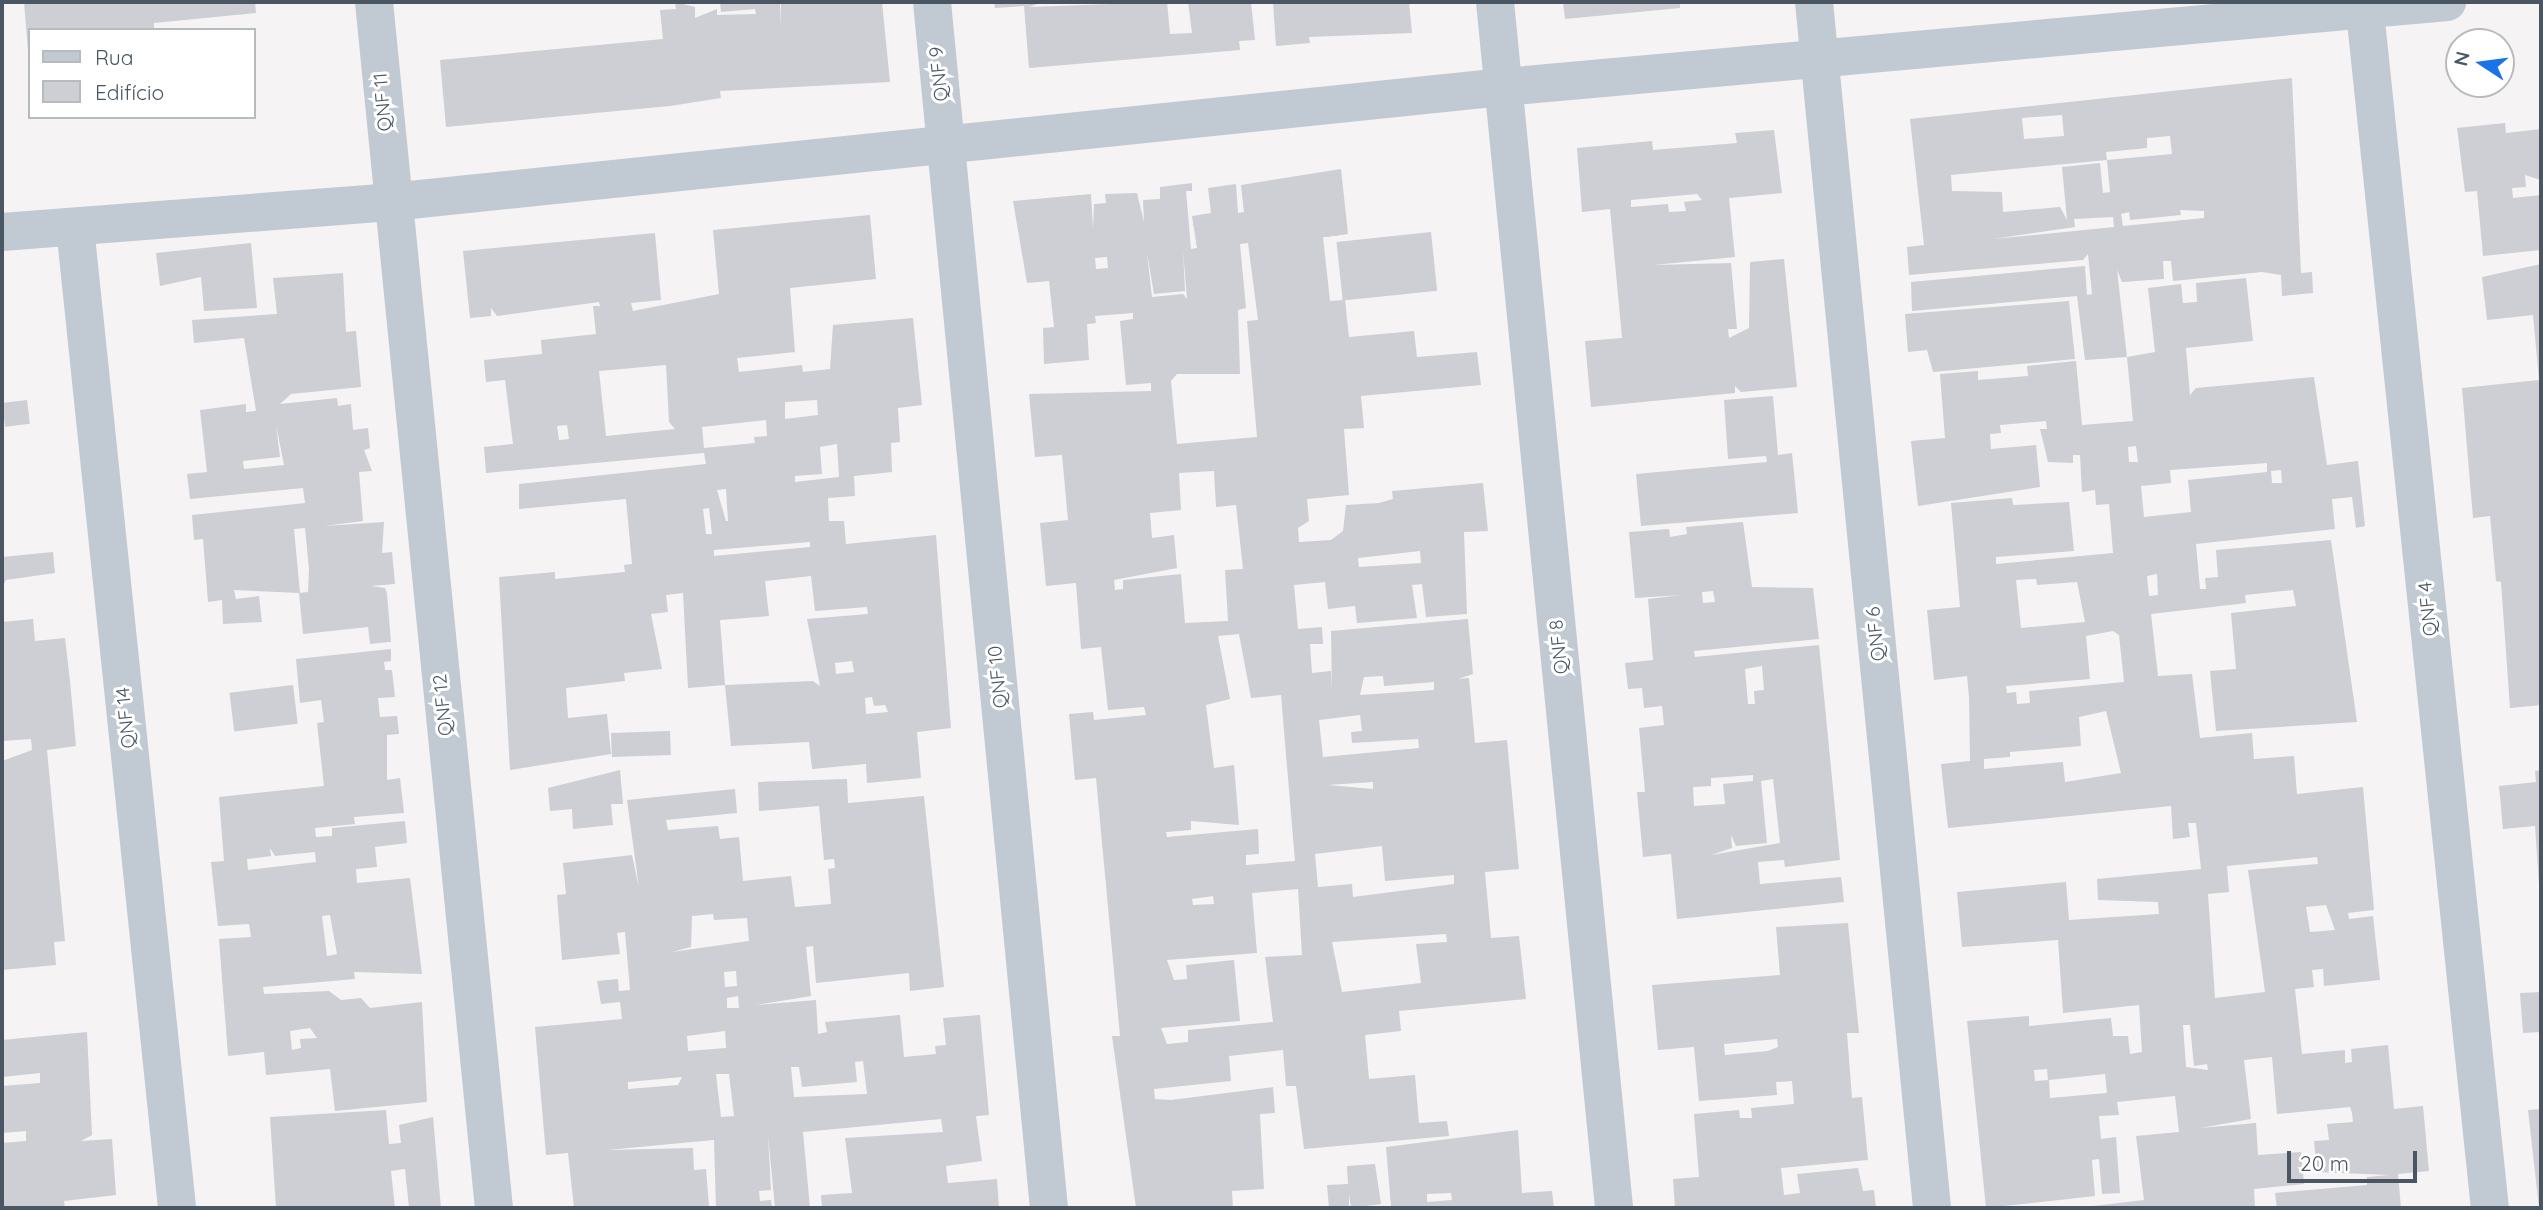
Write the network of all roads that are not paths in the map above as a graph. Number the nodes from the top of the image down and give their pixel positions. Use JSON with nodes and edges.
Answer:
{"nodes":[{"id":1,"x":373,"y":2,"type":"edge"},
{"id":2,"x":932,"y":2,"type":"edge"},
{"id":3,"x":1495,"y":2,"type":"edge"},
{"id":4,"x":1814,"y":2,"type":"edge"},
{"id":5,"x":2447,"y":2,"type":"edge"},
{"id":6,"x":2365,"y":5,"type":"edge"},
{"id":7,"x":1820,"y":60,"type":"junction"},
{"id":8,"x":1504,"y":87,"type":"junction"},
{"id":9,"x":947,"y":146,"type":"junction"},
{"id":10,"x":391,"y":202,"type":"junction"},
{"id":11,"x":75,"y":227,"type":"junction"},
{"id":12,"x":2,"y":232,"type":"edge"},
{"id":13,"x":177,"y":1208,"type":"edge"},
{"id":14,"x":494,"y":1208,"type":"edge"},
{"id":15,"x":1049,"y":1208,"type":"edge"},
{"id":16,"x":1614,"y":1208,"type":"edge"},
{"id":17,"x":1932,"y":1208,"type":"edge"},
{"id":18,"x":2490,"y":1208,"type":"edge"}],
"edges":[{"from":1,"to":10,"type":"street","name":"QNF 11"},
{"from":2,"to":9,"type":"street","name":"QNF 9"},
{"from":3,"to":8,"type":"street","name":"QNF 8"},
{"from":4,"to":7,"type":"street","name":"QNF 6"},
{"from":5,"to":6,"type":"street"},
{"from":6,"to":7,"type":"street"},
{"from":6,"to":18,"type":"street","name":"QNF 4"},
{"from":7,"to":8,"type":"street"},
{"from":7,"to":17,"type":"street","name":"QNF 6"},
{"from":8,"to":9,"type":"street"},
{"from":8,"to":16,"type":"street","name":"QNF 8"},
{"from":9,"to":10,"type":"street"},
{"from":9,"to":15,"type":"street","name":"QNF 10"},
{"from":10,"to":11,"type":"street"},
{"from":10,"to":14,"type":"street","name":"QNF 12"},
{"from":11,"to":12,"type":"street"},
{"from":11,"to":13,"type":"street","name":"QNF 14"}]}
